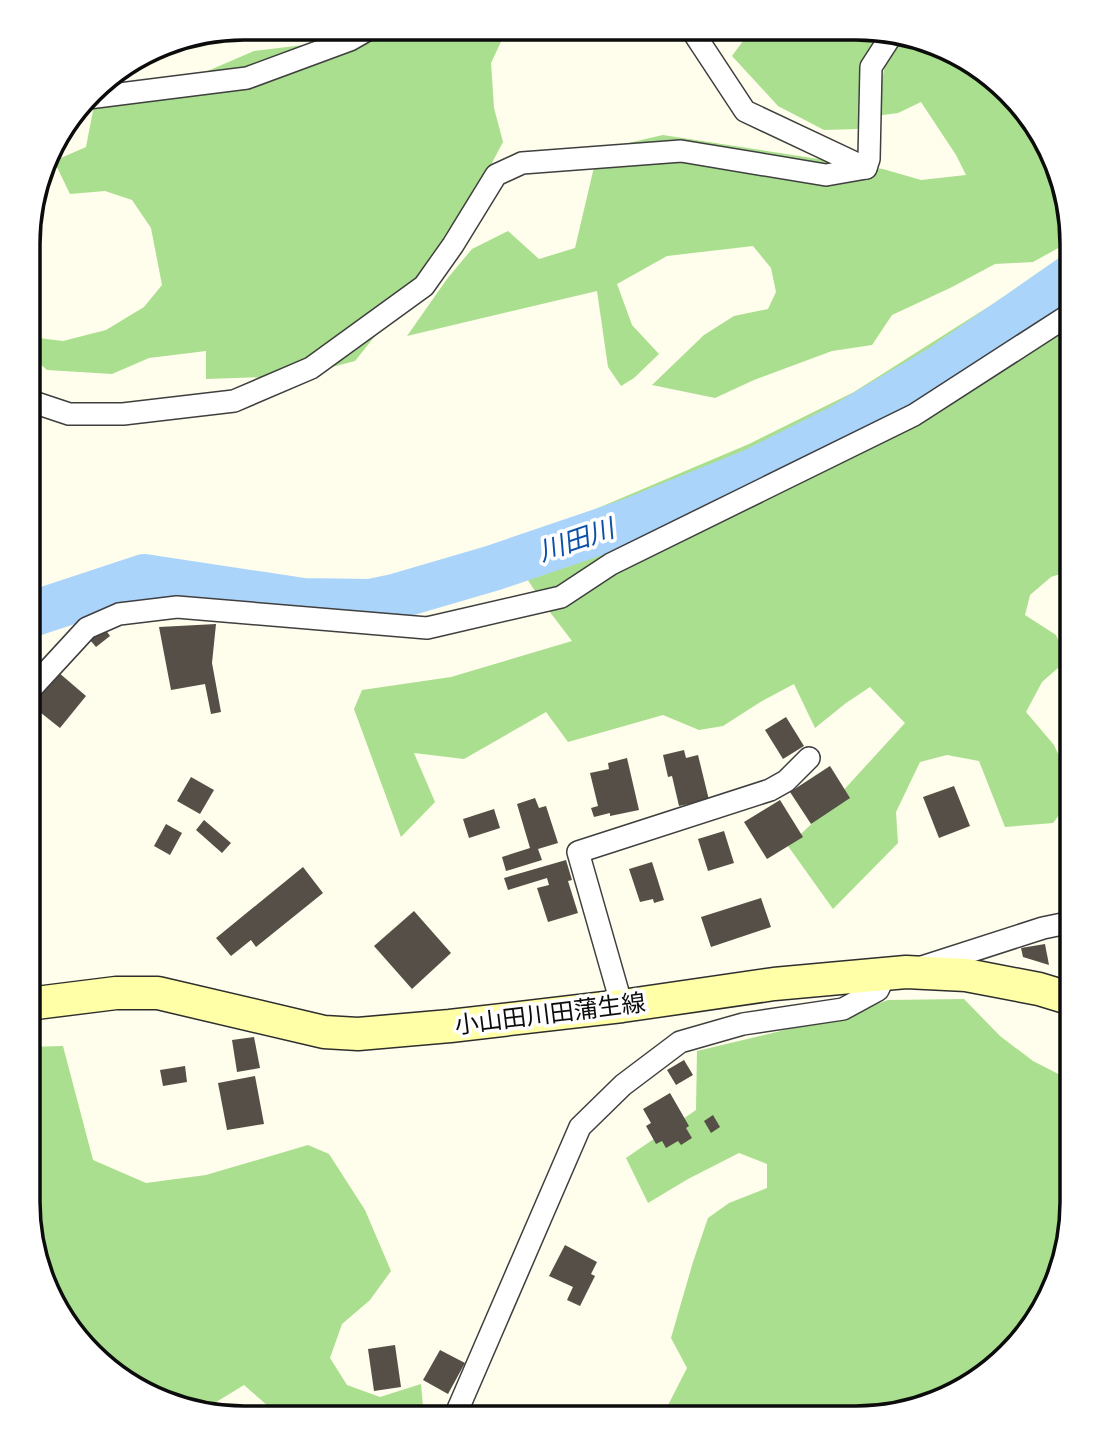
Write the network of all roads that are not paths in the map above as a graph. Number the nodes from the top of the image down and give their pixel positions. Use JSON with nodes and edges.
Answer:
{"nodes":[{"id":1,"x":350,"y":40,"type":"edge"},
{"id":2,"x":698,"y":40,"type":"edge"},
{"id":3,"x":887,"y":43,"type":"edge"},
{"id":4,"x":105,"y":96,"type":"edge"},
{"id":5,"x":866,"y":168,"type":"junction"},
{"id":6,"x":1060,"y":321,"type":"edge"},
{"id":7,"x":40,"y":404,"type":"edge"},
{"id":8,"x":40,"y":679,"type":"edge"},
{"id":9,"x":809,"y":758,"type":"dead end"},
{"id":10,"x":1059,"y":925,"type":"edge"},
{"id":11,"x":896,"y":973,"type":"junction"},
{"id":12,"x":1059,"y":995,"type":"edge"},
{"id":13,"x":40,"y":1002,"type":"edge"},
{"id":14,"x":622,"y":1006,"type":"junction"},
{"id":15,"x":461,"y":1406,"type":"edge"}],
"edges":[{"from":1,"to":4,"type":"street"},
{"from":2,"to":5,"type":"street"},
{"from":3,"to":5,"type":"street"},
{"from":5,"to":7,"type":"street"},
{"from":6,"to":8,"type":"street"},
{"from":9,"to":14,"type":"street"},
{"from":10,"to":11,"type":"street"},
{"from":11,"to":12,"type":"main road","name":"小山田川田蒲生線"},
{"from":11,"to":14,"type":"main road","name":"小山田川田蒲生線"},
{"from":11,"to":15,"type":"street"},
{"from":13,"to":14,"type":"main road","name":"小山田川田蒲生線"}]}
